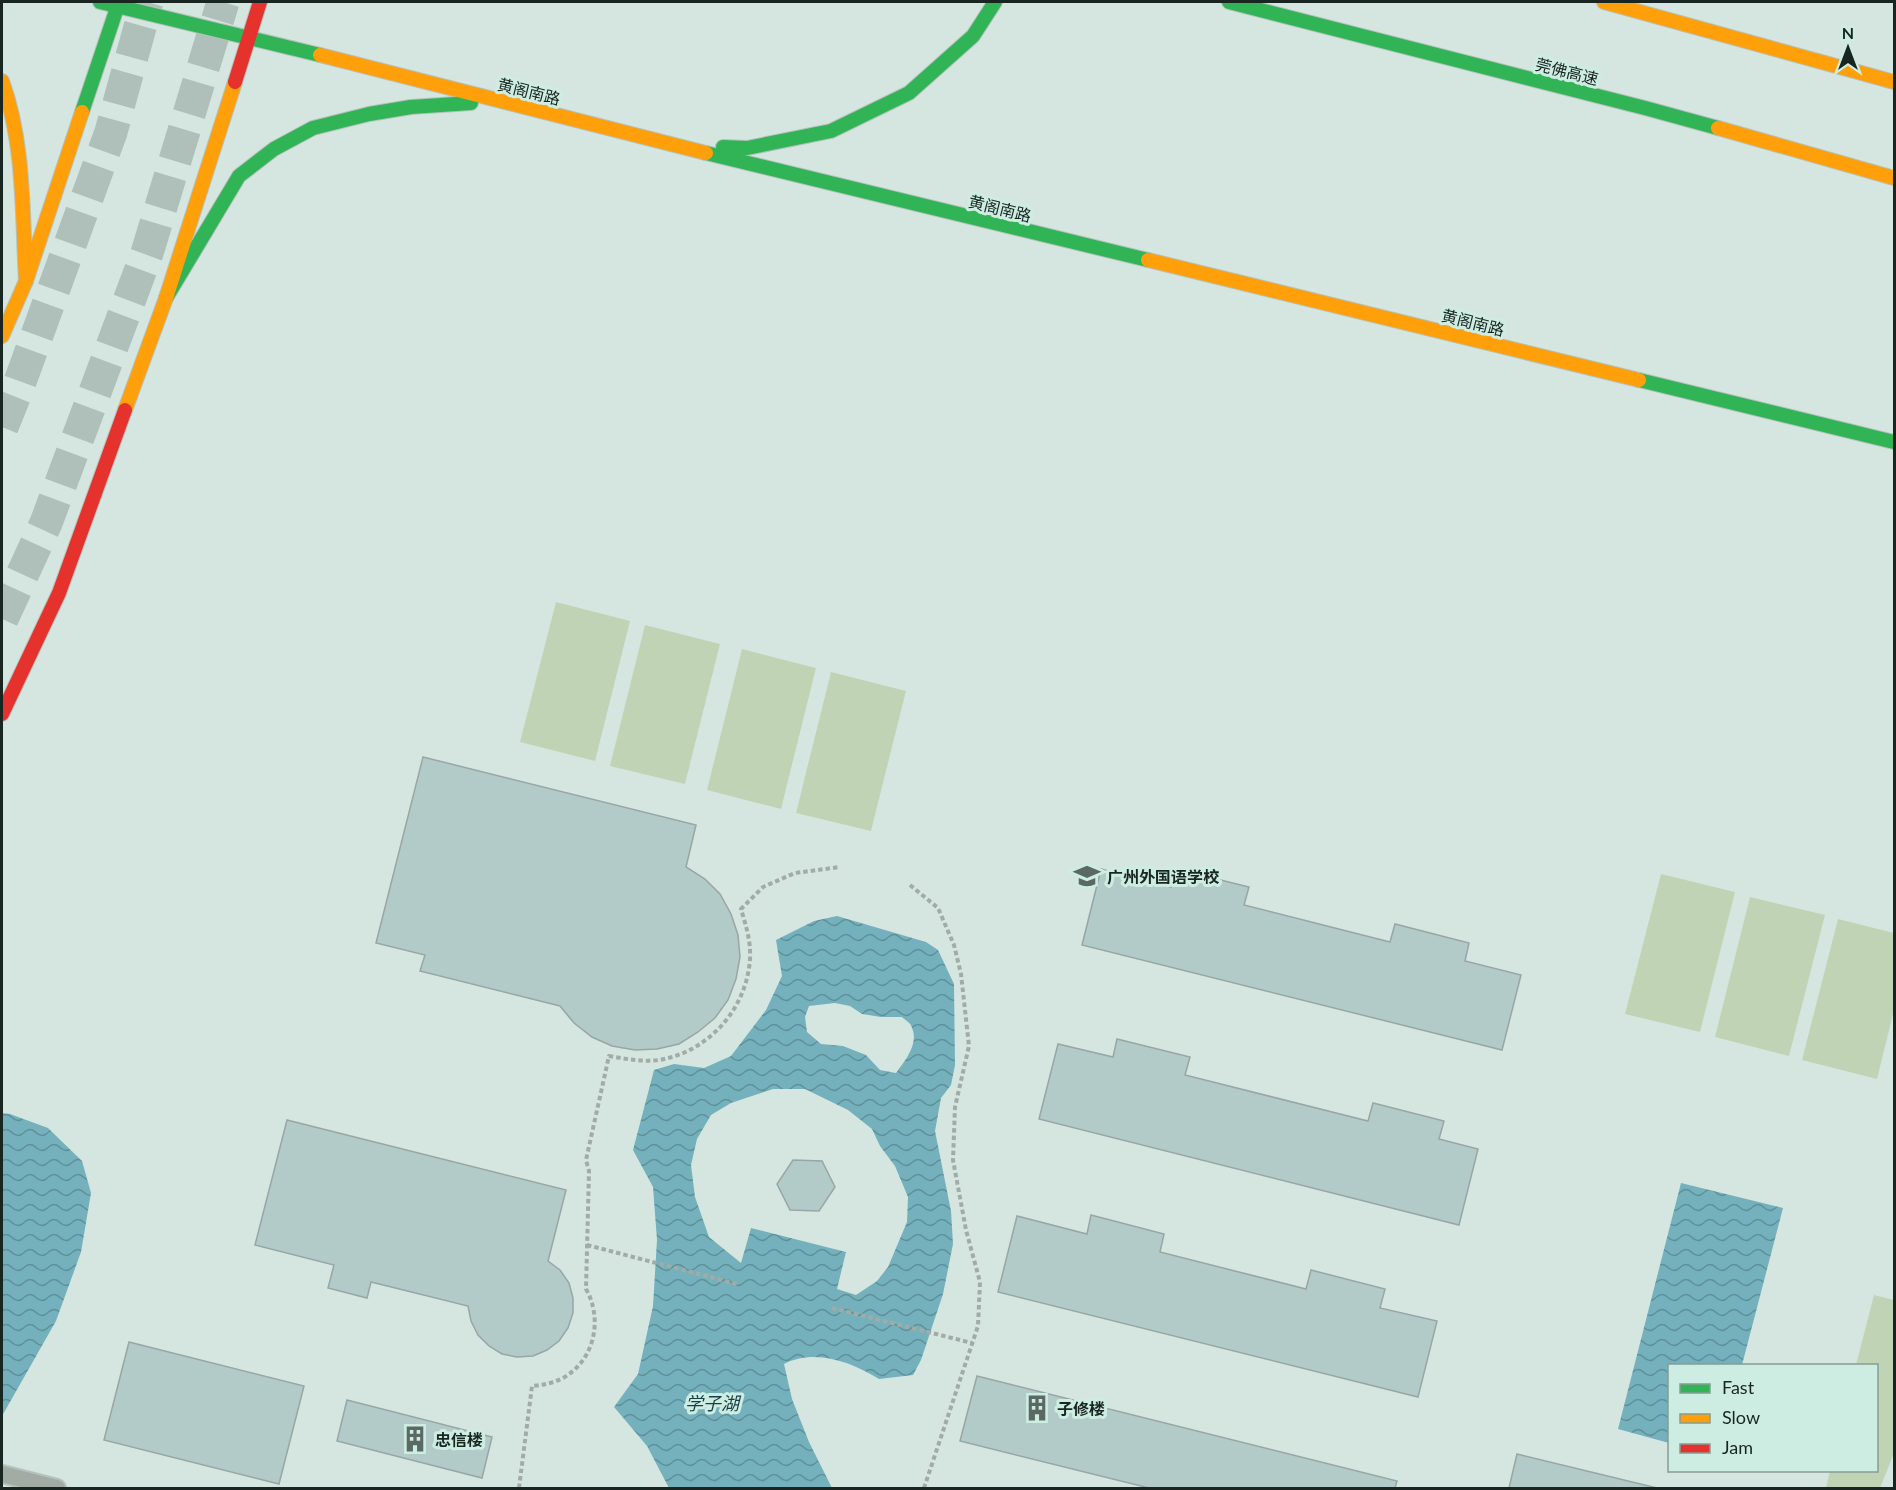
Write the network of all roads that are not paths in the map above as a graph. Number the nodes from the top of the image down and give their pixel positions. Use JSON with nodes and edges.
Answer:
{"nodes":[{"id":1,"x":100,"y":2,"type":"edge"},
{"id":2,"x":260,"y":2,"type":"edge"},
{"id":3,"x":995,"y":2,"type":"edge"},
{"id":4,"x":1229,"y":2,"type":"edge"},
{"id":5,"x":1604,"y":2,"type":"edge"},
{"id":6,"x":118,"y":4,"type":"edge"},
{"id":7,"x":250,"y":38,"type":"junction"},
{"id":8,"x":2,"y":81,"type":"edge"},
{"id":9,"x":1894,"y":82,"type":"edge"},
{"id":10,"x":501,"y":101,"type":"junction"},
{"id":11,"x":661,"y":142,"type":"junction"},
{"id":12,"x":1894,"y":178,"type":"edge"},
{"id":13,"x":26,"y":281,"type":"junction"},
{"id":14,"x":166,"y":298,"type":"junction"},
{"id":15,"x":2,"y":336,"type":"edge"},
{"id":16,"x":1894,"y":442,"type":"edge"},
{"id":17,"x":2,"y":714,"type":"edge"},
{"id":18,"x":2,"y":1474,"type":"edge"},
{"id":19,"x":57,"y":1488,"type":"edge"}],
"edges":[{"from":1,"to":6,"type":"main road","name":"黄阁南路"},
{"from":2,"to":7,"type":"main road"},
{"from":3,"to":11,"type":"main road"},
{"from":4,"to":12,"type":"main road","name":"莞佛高速"},
{"from":5,"to":9,"type":"main road"},
{"from":6,"to":7,"type":"main road","name":"黄阁南路"},
{"from":6,"to":13,"type":"main road"},
{"from":7,"to":10,"type":"main road","name":"黄阁南路"},
{"from":7,"to":14,"type":"main road"},
{"from":8,"to":13,"type":"main road"},
{"from":10,"to":11,"type":"main road","name":"黄阁南路"},
{"from":10,"to":14,"type":"main road"},
{"from":11,"to":16,"type":"main road","name":"黄阁南路"},
{"from":13,"to":15,"type":"main road"},
{"from":14,"to":17,"type":"main road"},
{"from":18,"to":19,"type":"lane"}]}
